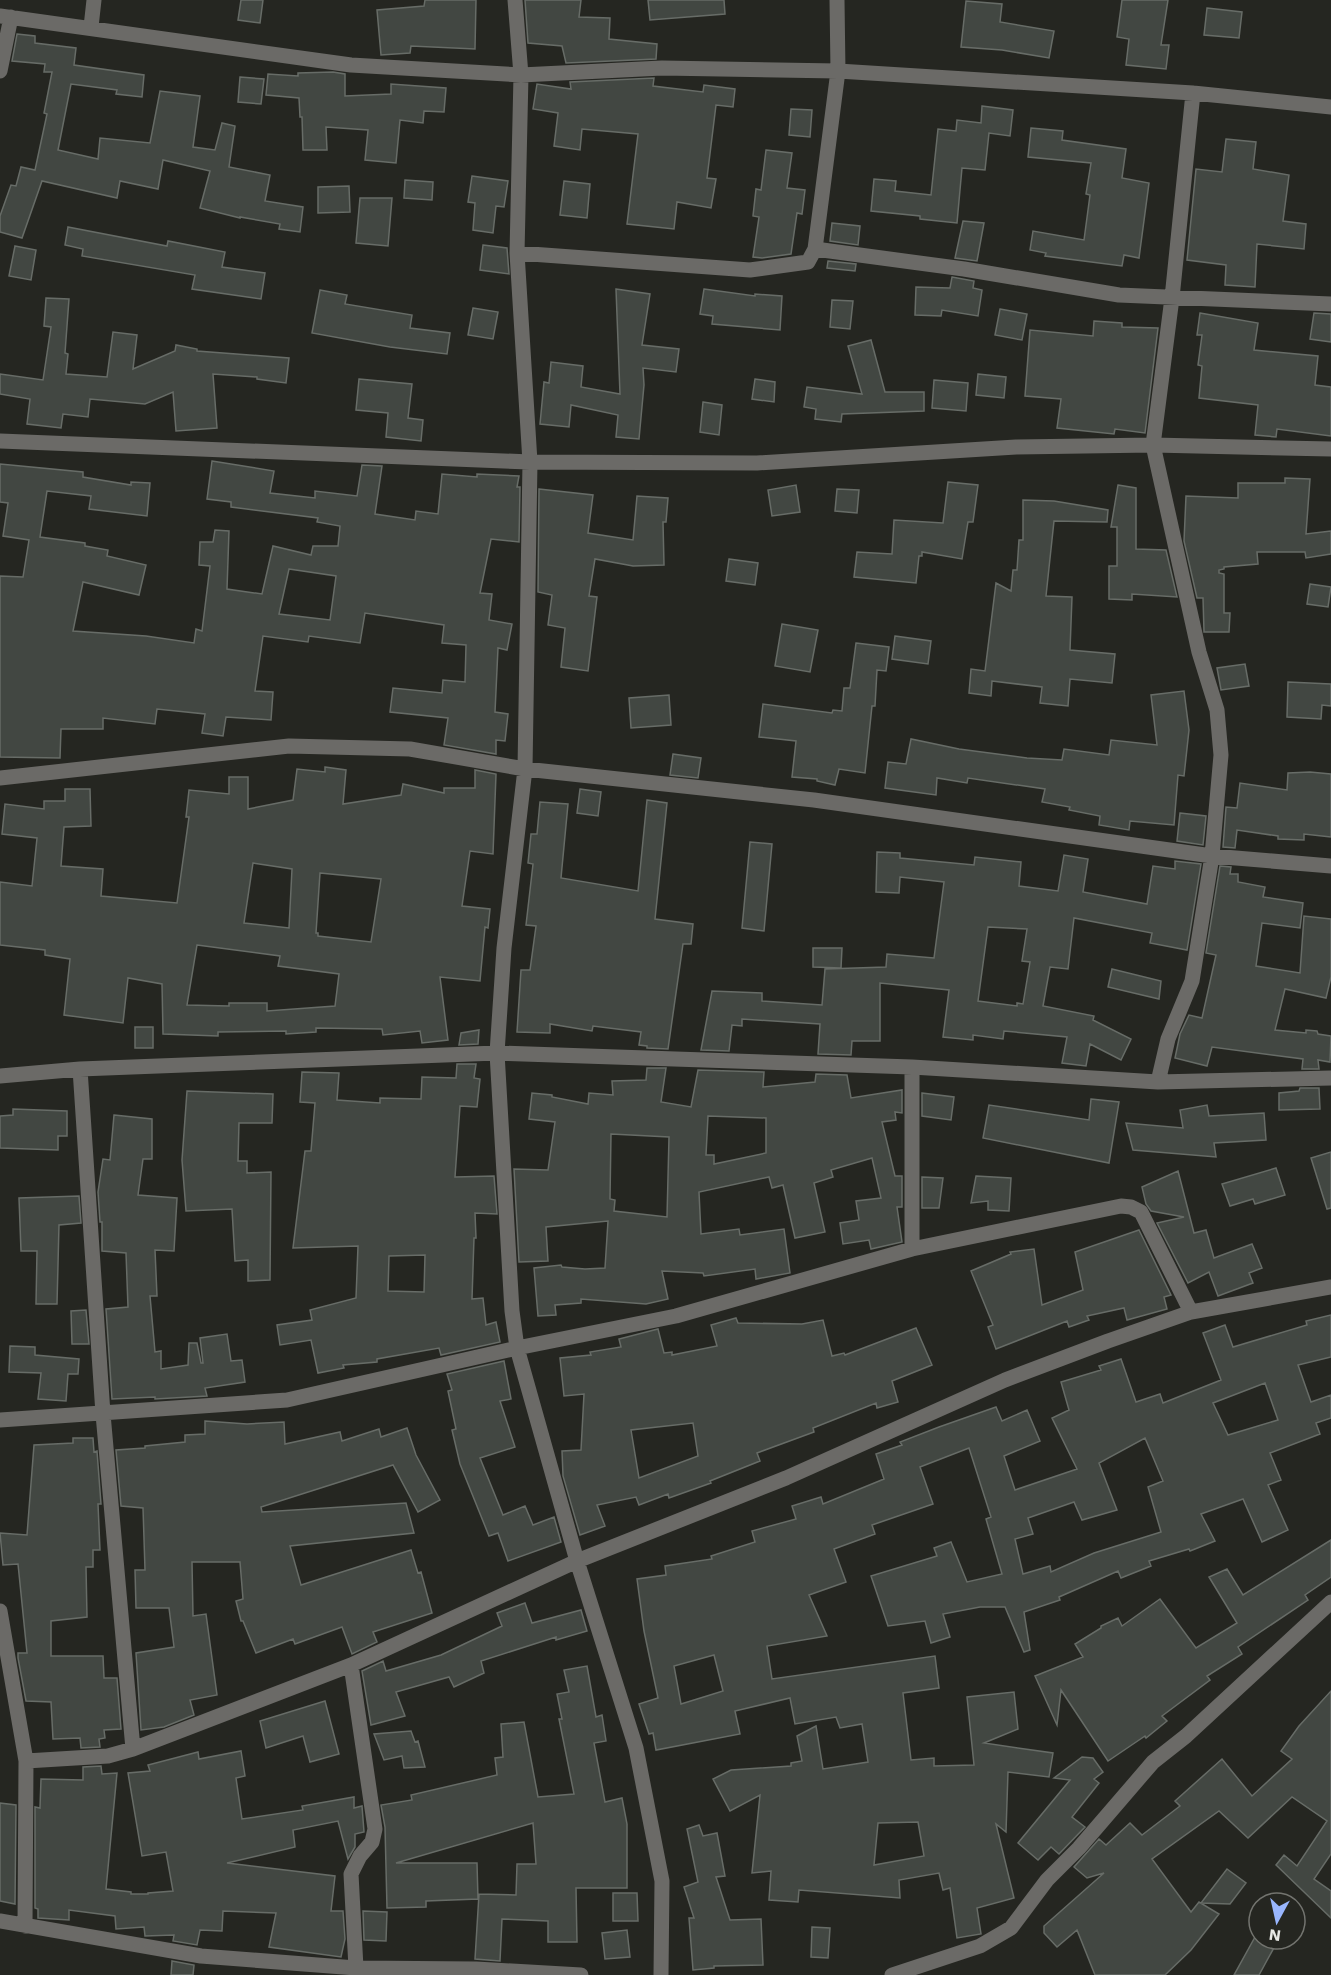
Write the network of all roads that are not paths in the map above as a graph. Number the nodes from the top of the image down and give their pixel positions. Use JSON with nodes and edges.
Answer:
{"nodes":[{"id":1,"x":94,"y":0,"type":"edge"},
{"id":2,"x":514,"y":0,"type":"edge"},
{"id":3,"x":837,"y":0,"type":"edge"},
{"id":4,"x":6,"y":16,"type":"edge"},
{"id":5,"x":91,"y":27,"type":"junction"},
{"id":6,"x":0,"y":71,"type":"edge"},
{"id":7,"x":838,"y":71,"type":"junction"},
{"id":8,"x":521,"y":75,"type":"junction"},
{"id":9,"x":1193,"y":93,"type":"junction"},
{"id":10,"x":1331,"y":107,"type":"edge"},
{"id":11,"x":815,"y":249,"type":"junction"},
{"id":12,"x":517,"y":253,"type":"junction"},
{"id":13,"x":1172,"y":298,"type":"junction"},
{"id":14,"x":1331,"y":303,"type":"edge"},
{"id":15,"x":0,"y":441,"type":"edge"},
{"id":16,"x":1153,"y":445,"type":"junction"},
{"id":17,"x":1331,"y":448,"type":"edge"},
{"id":18,"x":530,"y":462,"type":"junction"},
{"id":19,"x":525,"y":769,"type":"junction"},
{"id":20,"x":0,"y":778,"type":"edge"},
{"id":21,"x":1212,"y":856,"type":"junction"},
{"id":22,"x":1331,"y":866,"type":"edge"},
{"id":23,"x":497,"y":1053,"type":"junction"},
{"id":24,"x":912,"y":1067,"type":"junction"},
{"id":25,"x":80,"y":1069,"type":"junction"},
{"id":26,"x":0,"y":1076,"type":"edge"},
{"id":27,"x":1331,"y":1078,"type":"edge"},
{"id":28,"x":1158,"y":1082,"type":"junction"},
{"id":29,"x":912,"y":1249,"type":"junction"},
{"id":30,"x":1331,"y":1287,"type":"edge"},
{"id":31,"x":1191,"y":1312,"type":"junction"},
{"id":32,"x":517,"y":1348,"type":"junction"},
{"id":33,"x":103,"y":1414,"type":"junction"},
{"id":34,"x":0,"y":1420,"type":"edge"},
{"id":35,"x":577,"y":1561,"type":"junction"},
{"id":36,"x":1331,"y":1602,"type":"edge"},
{"id":37,"x":0,"y":1611,"type":"edge"},
{"id":38,"x":351,"y":1665,"type":"junction"},
{"id":39,"x":133,"y":1749,"type":"junction"},
{"id":40,"x":26,"y":1761,"type":"junction"},
{"id":41,"x":0,"y":1921,"type":"edge"},
{"id":42,"x":25,"y":1926,"type":"junction"},
{"id":43,"x":356,"y":1968,"type":"junction"},
{"id":44,"x":581,"y":1975,"type":"edge"},
{"id":45,"x":661,"y":1975,"type":"edge"},
{"id":46,"x":892,"y":1975,"type":"edge"}],
"edges":[{"from":1,"to":5,"type":"street"},
{"from":2,"to":8,"type":"street"},
{"from":3,"to":7,"type":"street"},
{"from":4,"to":5,"type":"street"},
{"from":4,"to":6,"type":"street"},
{"from":5,"to":8,"type":"street"},
{"from":7,"to":8,"type":"street"},
{"from":7,"to":9,"type":"street"},
{"from":7,"to":11,"type":"street"},
{"from":8,"to":12,"type":"street"},
{"from":9,"to":10,"type":"street"},
{"from":9,"to":13,"type":"street"},
{"from":11,"to":12,"type":"street"},
{"from":11,"to":13,"type":"street"},
{"from":12,"to":18,"type":"street"},
{"from":13,"to":14,"type":"street"},
{"from":13,"to":16,"type":"street"},
{"from":15,"to":18,"type":"street"},
{"from":16,"to":17,"type":"street"},
{"from":16,"to":18,"type":"street"},
{"from":16,"to":21,"type":"street"},
{"from":18,"to":19,"type":"street"},
{"from":19,"to":20,"type":"street"},
{"from":19,"to":21,"type":"street"},
{"from":19,"to":23,"type":"street"},
{"from":21,"to":22,"type":"street"},
{"from":21,"to":28,"type":"street"},
{"from":23,"to":24,"type":"street"},
{"from":23,"to":25,"type":"street"},
{"from":23,"to":32,"type":"street"},
{"from":24,"to":28,"type":"street"},
{"from":24,"to":29,"type":"street"},
{"from":25,"to":26,"type":"street"},
{"from":25,"to":33,"type":"street"},
{"from":27,"to":28,"type":"street"},
{"from":29,"to":31,"type":"street"},
{"from":29,"to":32,"type":"street"},
{"from":30,"to":31,"type":"street"},
{"from":31,"to":35,"type":"street"},
{"from":32,"to":33,"type":"street"},
{"from":32,"to":35,"type":"street"},
{"from":33,"to":34,"type":"street"},
{"from":33,"to":39,"type":"street"},
{"from":35,"to":38,"type":"street"},
{"from":35,"to":45,"type":"street"},
{"from":36,"to":46,"type":"street"},
{"from":37,"to":40,"type":"street"},
{"from":38,"to":39,"type":"street"},
{"from":38,"to":43,"type":"street"},
{"from":39,"to":40,"type":"street"},
{"from":40,"to":42,"type":"street"},
{"from":41,"to":42,"type":"street"},
{"from":42,"to":43,"type":"street"},
{"from":43,"to":44,"type":"street"}]}
